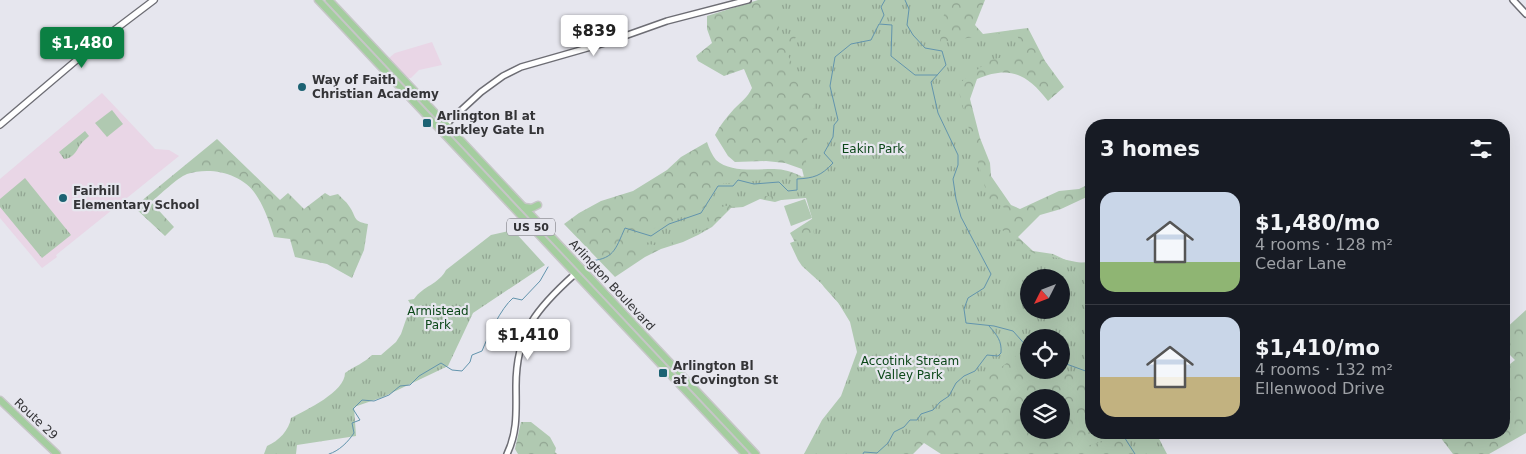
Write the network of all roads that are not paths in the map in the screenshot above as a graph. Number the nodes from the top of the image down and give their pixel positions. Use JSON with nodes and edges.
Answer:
{"nodes":[{"id":1,"x":154,"y":0,"type":"edge"},
{"id":2,"x":318,"y":0,"type":"edge"},
{"id":3,"x":329,"y":0,"type":"edge"},
{"id":4,"x":748,"y":0,"type":"edge"},
{"id":5,"x":1513,"y":0,"type":"edge"},
{"id":6,"x":1526,"y":14,"type":"edge"},
{"id":7,"x":0,"y":125,"type":"edge"},
{"id":8,"x":446,"y":125,"type":"junction"},
{"id":9,"x":440,"y":130,"type":"junction"},
{"id":10,"x":538,"y":205,"type":"dead end"},
{"id":11,"x":524,"y":207,"type":"junction"},
{"id":12,"x":575,"y":274,"type":"junction"},
{"id":13,"x":0,"y":400,"type":"edge"},
{"id":14,"x":57,"y":454,"type":"edge"},
{"id":15,"x":507,"y":454,"type":"edge"},
{"id":16,"x":745,"y":454,"type":"edge"},
{"id":17,"x":756,"y":454,"type":"edge"}],
"edges":[{"from":1,"to":7,"type":"main road"},
{"from":2,"to":9,"type":"main road","name":"Arlington Boulevard","number":"US 50"},
{"from":3,"to":8,"type":"main road","name":"Arlington Boulevard","number":"US 50"},
{"from":4,"to":8,"type":"street"},
{"from":5,"to":6,"type":"street"},
{"from":8,"to":9,"type":"street"},
{"from":8,"to":11,"type":"main road","name":"Arlington Boulevard","number":"US 50"},
{"from":9,"to":12,"type":"main road","name":"Arlington Boulevard","number":"US 50"},
{"from":10,"to":11,"type":"main road"},
{"from":11,"to":17,"type":"main road","name":"Arlington Boulevard","number":"US 50"},
{"from":12,"to":15,"type":"street"},
{"from":12,"to":16,"type":"main road","name":"Arlington Boulevard","number":"US 50"},
{"from":13,"to":14,"type":"main road","name":"Route 29"}]}
